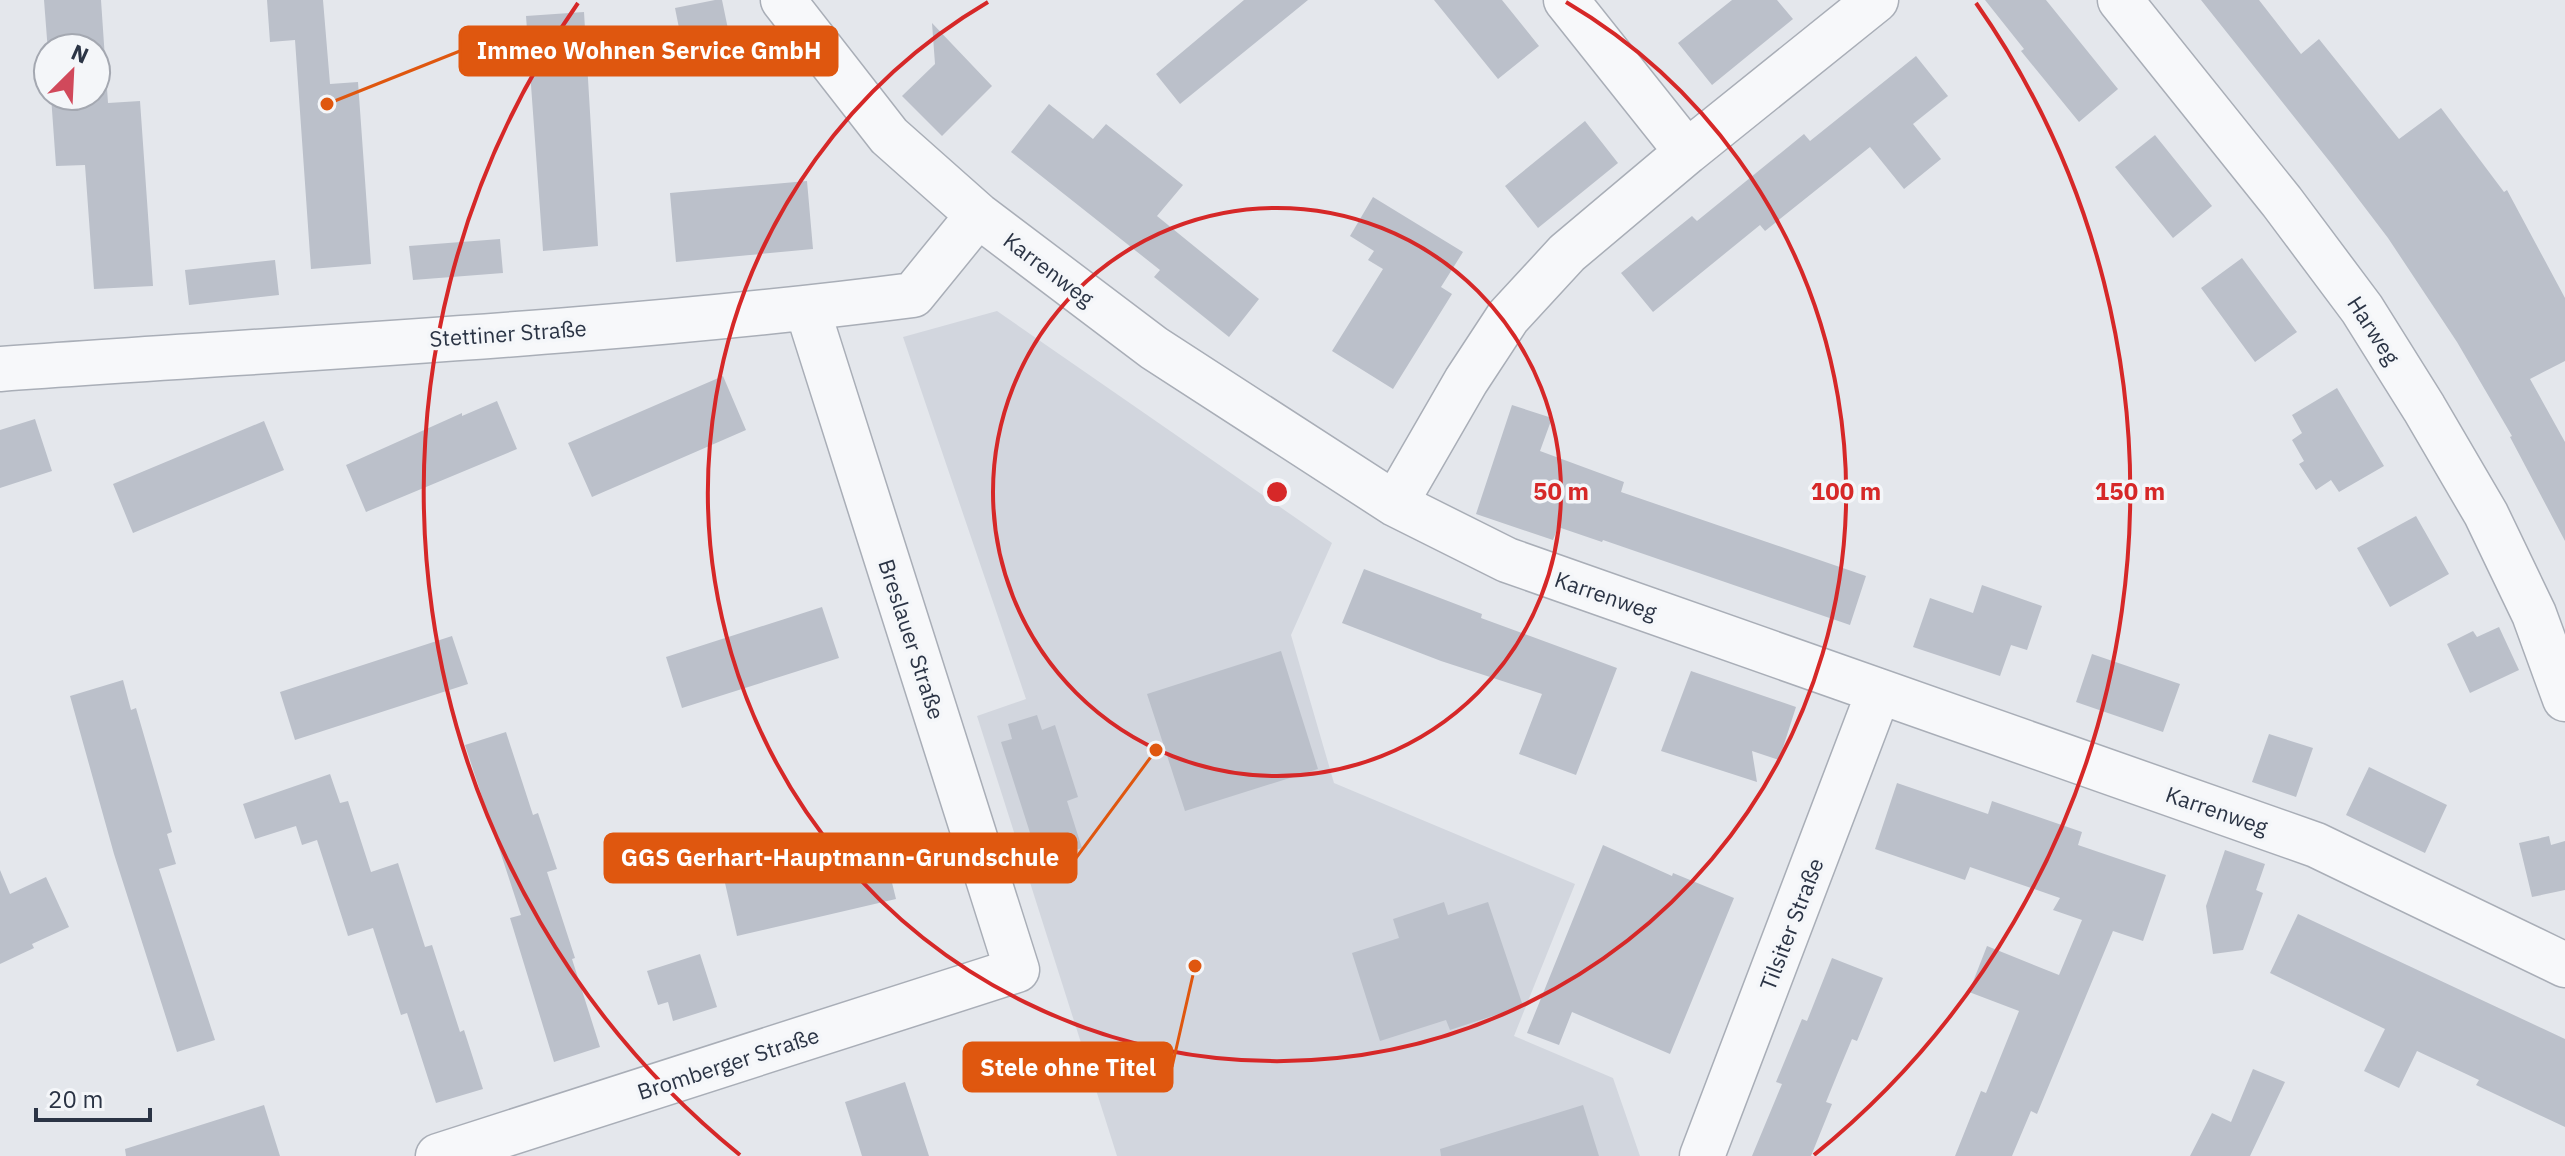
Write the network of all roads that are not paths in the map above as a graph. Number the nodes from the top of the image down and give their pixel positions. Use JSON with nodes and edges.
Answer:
{"nodes":[{"id":1,"x":783,"y":0,"type":"edge"},
{"id":2,"x":1566,"y":0,"type":"edge"},
{"id":3,"x":1876,"y":0,"type":"edge"},
{"id":4,"x":2120,"y":0,"type":"edge"},
{"id":5,"x":1687,"y":152,"type":"junction"},
{"id":6,"x":978,"y":215,"type":"junction"},
{"id":7,"x":807,"y":308,"type":"junction"},
{"id":8,"x":0,"y":369,"type":"edge"},
{"id":9,"x":1395,"y":504,"type":"junction"},
{"id":10,"x":1879,"y":691,"type":"junction"},
{"id":11,"x":2565,"y":699,"type":"edge"},
{"id":12,"x":2565,"y":965,"type":"edge"},
{"id":13,"x":1017,"y":970,"type":"joint"},
{"id":14,"x":438,"y":1156,"type":"edge"},
{"id":15,"x":1702,"y":1156,"type":"edge"}],
"edges":[{"from":1,"to":6,"type":"street","name":"Karrenweg"},
{"from":2,"to":5,"type":"street"},
{"from":3,"to":5,"type":"street"},
{"from":4,"to":11,"type":"street","name":"Harweg"},
{"from":5,"to":9,"type":"street"},
{"from":6,"to":7,"type":"street","name":"Stettiner Straße"},
{"from":6,"to":9,"type":"street","name":"Karrenweg"},
{"from":7,"to":8,"type":"street","name":"Stettiner Straße"},
{"from":7,"to":13,"type":"street","name":"Breslauer Straße"},
{"from":9,"to":10,"type":"street","name":"Karrenweg"},
{"from":10,"to":12,"type":"street","name":"Karrenweg"},
{"from":10,"to":15,"type":"street","name":"Tilsiter Straße"},
{"from":13,"to":14,"type":"street","name":"Bromberger Straße"}]}
